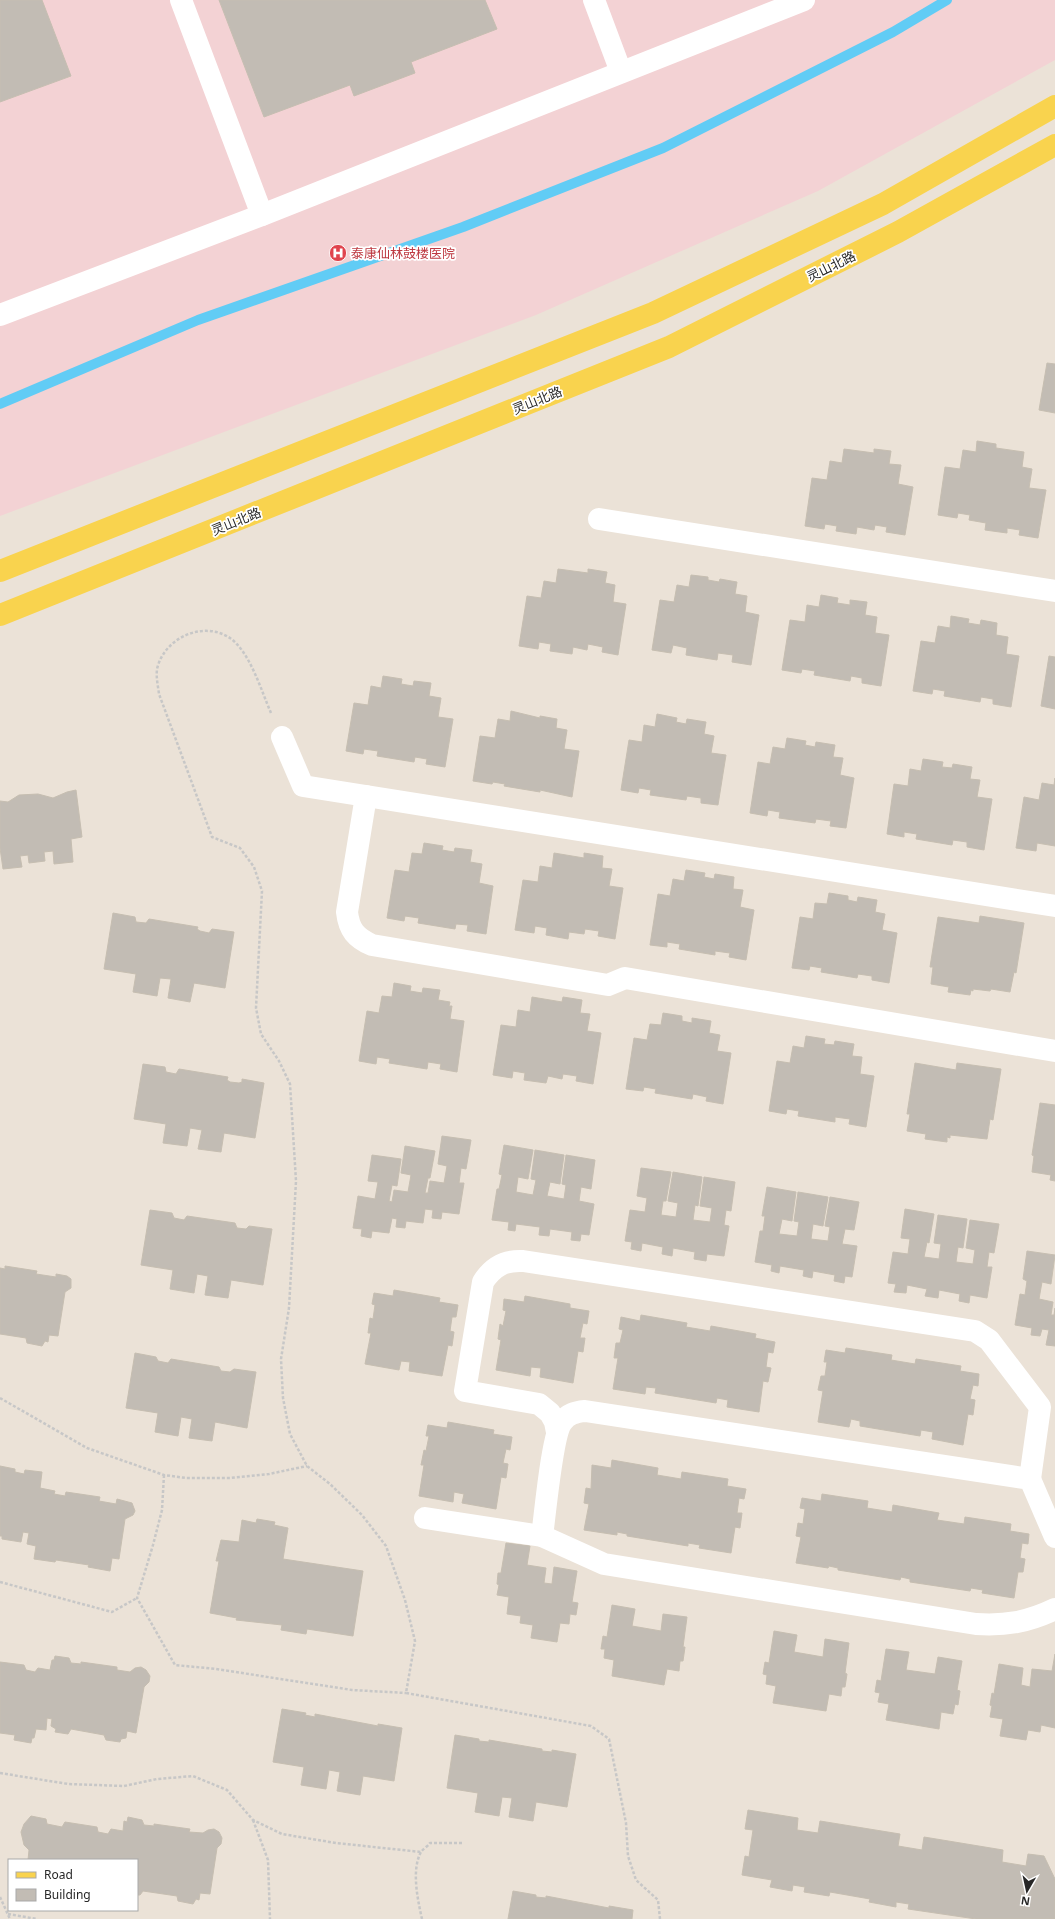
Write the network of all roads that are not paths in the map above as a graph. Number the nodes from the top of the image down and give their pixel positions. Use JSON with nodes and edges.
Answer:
{"nodes":[{"id":1,"x":181,"y":0,"type":"edge"},
{"id":2,"x":594,"y":0,"type":"edge"},
{"id":3,"x":804,"y":0,"type":"edge"},
{"id":4,"x":621,"y":72,"type":"junction"},
{"id":5,"x":1055,"y":106,"type":"edge"},
{"id":6,"x":1055,"y":145,"type":"edge"},
{"id":7,"x":262,"y":215,"type":"junction"},
{"id":8,"x":0,"y":315,"type":"edge"},
{"id":9,"x":599,"y":519,"type":"dead end"},
{"id":10,"x":0,"y":571,"type":"edge"},
{"id":11,"x":1055,"y":591,"type":"edge"},
{"id":12,"x":0,"y":615,"type":"edge"},
{"id":13,"x":282,"y":737,"type":"road end"},
{"id":14,"x":366,"y":796,"type":"junction"},
{"id":15,"x":1055,"y":906,"type":"edge"},
{"id":16,"x":1055,"y":1051,"type":"edge"},
{"id":17,"x":557,"y":1432,"type":"junction"},
{"id":18,"x":1030,"y":1479,"type":"junction"},
{"id":19,"x":425,"y":1518,"type":"dead end"},
{"id":20,"x":542,"y":1536,"type":"junction"},
{"id":21,"x":1055,"y":1537,"type":"edge"},
{"id":22,"x":1055,"y":1610,"type":"edge"}],
"edges":[{"from":1,"to":7,"type":"lane"},
{"from":2,"to":4,"type":"lane"},
{"from":3,"to":4,"type":"lane"},
{"from":4,"to":7,"type":"lane"},
{"from":5,"to":10,"type":"main road"},
{"from":6,"to":12,"type":"main road","name":"灵山北路"},
{"from":7,"to":8,"type":"lane"},
{"from":9,"to":11,"type":"lane"},
{"from":13,"to":14,"type":"lane"},
{"from":14,"to":15,"type":"lane"},
{"from":14,"to":16,"type":"lane"},
{"from":17,"to":18,"type":"lane"},
{"from":17,"to":18,"type":"lane"},
{"from":17,"to":20,"type":"lane"},
{"from":18,"to":21,"type":"lane"},
{"from":19,"to":20,"type":"lane"},
{"from":20,"to":22,"type":"lane"}]}
